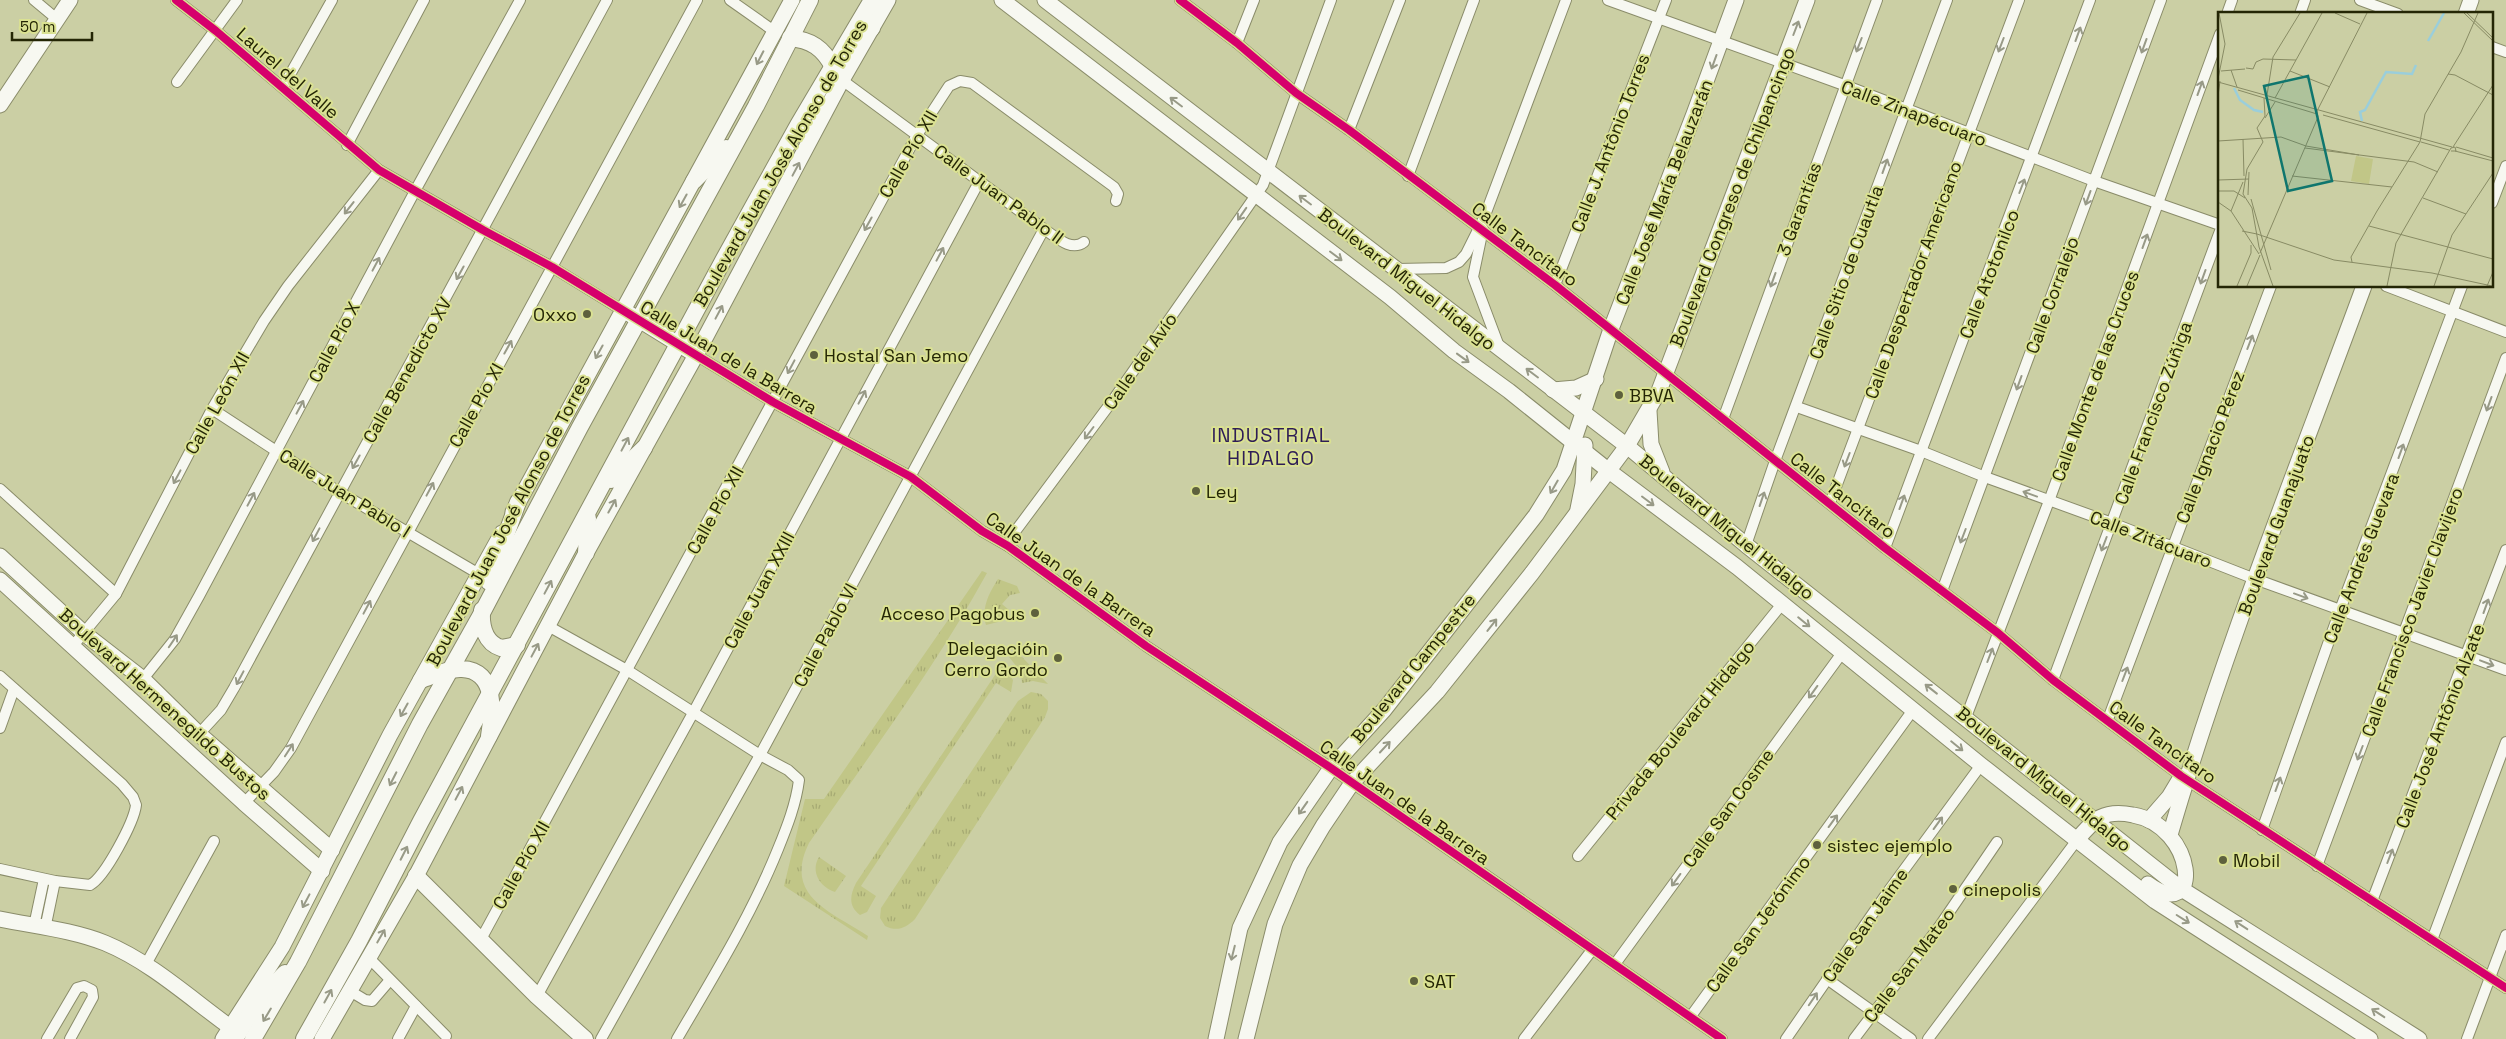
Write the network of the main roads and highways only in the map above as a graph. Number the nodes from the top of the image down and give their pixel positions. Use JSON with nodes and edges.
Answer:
{"nodes":[{"id":1,"x":810,"y":0,"type":"edge"},
{"id":2,"x":872,"y":0,"type":"edge"},
{"id":3,"x":872,"y":28,"type":"road end"},
{"id":4,"x":790,"y":38,"type":"junction"},
{"id":5,"x":833,"y":67,"type":"junction"},
{"id":6,"x":740,"y":134,"type":"junction"},
{"id":7,"x":694,"y":181,"type":"road end"},
{"id":8,"x":644,"y":448,"type":"road end"},
{"id":9,"x":599,"y":492,"type":"junction"},
{"id":10,"x":518,"y":502,"type":"road end"},
{"id":11,"x":589,"y":511,"type":"junction"},
{"id":12,"x":586,"y":553,"type":"road end"},
{"id":13,"x":482,"y":613,"type":"junction"},
{"id":14,"x":517,"y":645,"type":"junction"},
{"id":15,"x":450,"y":671,"type":"junction"},
{"id":16,"x":421,"y":680,"type":"road end"},
{"id":17,"x":490,"y":693,"type":"junction"},
{"id":18,"x":489,"y":736,"type":"road end"},
{"id":19,"x":416,"y":876,"type":"road end"},
{"id":20,"x":298,"y":962,"type":"junction"},
{"id":21,"x":229,"y":1035,"type":"edge"},
{"id":22,"x":253,"y":1039,"type":"edge"},
{"id":23,"x":304,"y":1039,"type":"edge"},
{"id":24,"x":585,"y":1039,"type":"edge"}],
"edges":[{"from":1,"to":4,"type":"main road","name":"Boulevard Juan José Alonso de Torres"},
{"from":2,"to":5,"type":"main road","name":"Boulevard Juan José Alonso de Torres"},
{"from":3,"to":5,"type":"main road"},
{"from":4,"to":5,"type":"main road"},
{"from":4,"to":6,"type":"main road","name":"Boulevard Juan José Alonso de Torres"},
{"from":9,"to":5,"type":"main road","name":"Boulevard Juan José Alonso de Torres","one_way":true},
{"from":6,"to":7,"type":"main road"},
{"from":6,"to":13,"type":"main road","name":"Boulevard Juan José Alonso de Torres"},
{"from":8,"to":9,"type":"main road"},
{"from":9,"to":11,"type":"main road","name":"Boulevard Juan José Alonso de Torres"},
{"from":10,"to":13,"type":"main road"},
{"from":11,"to":12,"type":"main road"},
{"from":14,"to":11,"type":"main road","name":"Boulevard Juan José Alonso de Torres","one_way":true},
{"from":13,"to":14,"type":"main road"},
{"from":13,"to":15,"type":"main road","name":"Boulevard Juan José Alonso de Torres"},
{"from":14,"to":17,"type":"main road","name":"Boulevard Juan José Alonso de Torres"},
{"from":15,"to":16,"type":"main road"},
{"from":15,"to":17,"type":"main road"},
{"from":15,"to":20,"type":"main road","name":"Boulevard Juan José Alonso de Torres","one_way":true},
{"from":17,"to":18,"type":"main road"},
{"from":23,"to":17,"type":"main road","name":"Boulevard Juan José Alonso de Torres","one_way":true},
{"from":19,"to":24,"type":"main road"},
{"from":20,"to":21,"type":"main road"},
{"from":20,"to":22,"type":"main road","name":"Boulevard Juan José Alonso de Torres","one_way":true}]}
